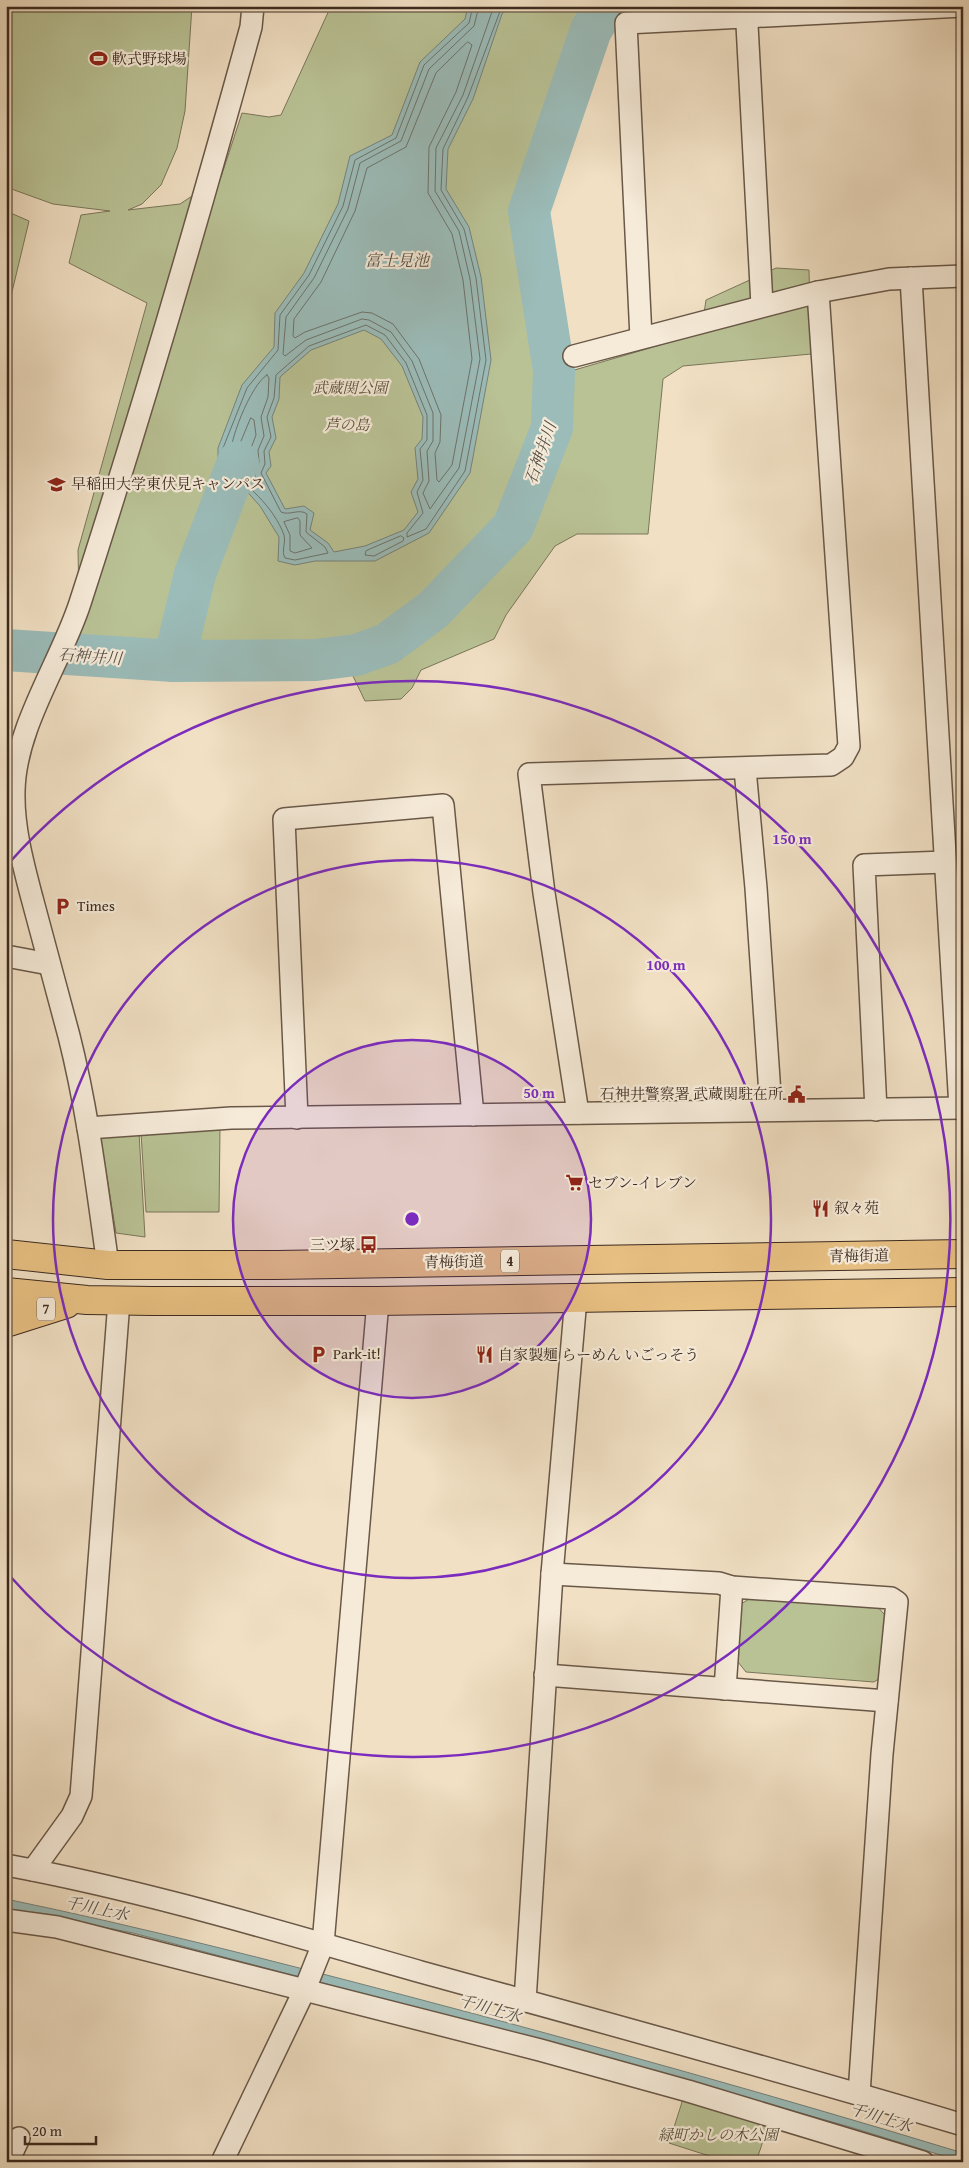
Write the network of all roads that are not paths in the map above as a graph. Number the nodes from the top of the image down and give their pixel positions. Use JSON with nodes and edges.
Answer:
{"nodes":[{"id":1,"x":253,"y":6,"type":"edge"},
{"id":2,"x":963,"y":6,"type":"edge"},
{"id":3,"x":747,"y":12,"type":"edge"},
{"id":4,"x":963,"y":276,"type":"edge"},
{"id":5,"x":911,"y":278,"type":"junction"},
{"id":6,"x":818,"y":292,"type":"junction"},
{"id":7,"x":762,"y":306,"type":"junction"},
{"id":8,"x":641,"y":338,"type":"junction"},
{"id":9,"x":574,"y":356,"type":"dead end"},
{"id":10,"x":745,"y":769,"type":"junction"},
{"id":11,"x":945,"y":862,"type":"junction"},
{"id":12,"x":6,"y":956,"type":"edge"},
{"id":13,"x":49,"y":964,"type":"junction"},
{"id":14,"x":962,"y":1108,"type":"edge"},
{"id":15,"x":771,"y":1109,"type":"junction"},
{"id":16,"x":876,"y":1110,"type":"junction"},
{"id":17,"x":578,"y":1113,"type":"junction"},
{"id":18,"x":473,"y":1115,"type":"junction"},
{"id":19,"x":297,"y":1118,"type":"junction"},
{"id":20,"x":88,"y":1128,"type":"junction"},
{"id":21,"x":6,"y":1254,"type":"edge"},
{"id":22,"x":963,"y":1254,"type":"edge"},
{"id":23,"x":108,"y":1265,"type":"junction"},
{"id":24,"x":6,"y":1292,"type":"edge"},
{"id":25,"x":963,"y":1292,"type":"edge"},
{"id":26,"x":576,"y":1298,"type":"junction"},
{"id":27,"x":87,"y":1300,"type":"junction"},
{"id":28,"x":118,"y":1301,"type":"junction"},
{"id":29,"x":378,"y":1301,"type":"junction"},
{"id":30,"x":6,"y":1322,"type":"edge"},
{"id":31,"x":552,"y":1574,"type":"junction"},
{"id":32,"x":732,"y":1587,"type":"junction"},
{"id":33,"x":545,"y":1675,"type":"junction"},
{"id":34,"x":725,"y":1689,"type":"junction"},
{"id":35,"x":887,"y":1701,"type":"junction"},
{"id":36,"x":6,"y":1865,"type":"edge"},
{"id":37,"x":33,"y":1870,"type":"junction"},
{"id":38,"x":6,"y":1920,"type":"edge"},
{"id":39,"x":323,"y":1944,"type":"junction"},
{"id":40,"x":309,"y":1980,"type":"junction"},
{"id":41,"x":525,"y":2001,"type":"junction"},
{"id":42,"x":859,"y":2094,"type":"junction"},
{"id":43,"x":963,"y":2125,"type":"edge"},
{"id":44,"x":19,"y":2138,"type":"dead end"},
{"id":45,"x":8,"y":2162,"type":"edge"},
{"id":46,"x":222,"y":2162,"type":"edge"},
{"id":47,"x":923,"y":2162,"type":"edge"}],
"edges":[{"from":1,"to":13,"type":"street"},
{"from":2,"to":3,"type":"street"},
{"from":3,"to":7,"type":"street"},
{"from":3,"to":8,"type":"street"},
{"from":4,"to":5,"type":"street"},
{"from":5,"to":6,"type":"street"},
{"from":5,"to":11,"type":"street"},
{"from":6,"to":7,"type":"street"},
{"from":6,"to":10,"type":"street"},
{"from":7,"to":8,"type":"street"},
{"from":8,"to":9,"type":"street"},
{"from":10,"to":15,"type":"street"},
{"from":10,"to":17,"type":"street"},
{"from":11,"to":14,"type":"street"},
{"from":11,"to":16,"type":"street"},
{"from":12,"to":13,"type":"street"},
{"from":13,"to":20,"type":"street"},
{"from":14,"to":16,"type":"street"},
{"from":15,"to":16,"type":"street"},
{"from":15,"to":17,"type":"street"},
{"from":17,"to":18,"type":"street"},
{"from":18,"to":19,"type":"street"},
{"from":18,"to":19,"type":"street"},
{"from":19,"to":20,"type":"street"},
{"from":20,"to":23,"type":"street"},
{"from":21,"to":23,"type":"main road","name":"青梅街道","number":"4"},
{"from":22,"to":23,"type":"main road","name":"青梅街道","number":"4"},
{"from":24,"to":27,"type":"main road"},
{"from":25,"to":26,"type":"main road"},
{"from":26,"to":29,"type":"main road"},
{"from":26,"to":31,"type":"street"},
{"from":27,"to":28,"type":"main road"},
{"from":27,"to":30,"type":"main road","number":"7"},
{"from":28,"to":29,"type":"main road"},
{"from":28,"to":37,"type":"street"},
{"from":29,"to":39,"type":"street"},
{"from":31,"to":32,"type":"street"},
{"from":31,"to":33,"type":"street"},
{"from":32,"to":34,"type":"street"},
{"from":32,"to":35,"type":"street"},
{"from":33,"to":34,"type":"street"},
{"from":33,"to":41,"type":"street"},
{"from":34,"to":35,"type":"street"},
{"from":35,"to":42,"type":"street"},
{"from":36,"to":37,"type":"street"},
{"from":37,"to":39,"type":"street"},
{"from":38,"to":40,"type":"street"},
{"from":39,"to":40,"type":"street"},
{"from":39,"to":41,"type":"street"},
{"from":40,"to":46,"type":"street"},
{"from":40,"to":47,"type":"street"},
{"from":41,"to":42,"type":"street"},
{"from":42,"to":43,"type":"street"},
{"from":44,"to":45,"type":"street"}]}
